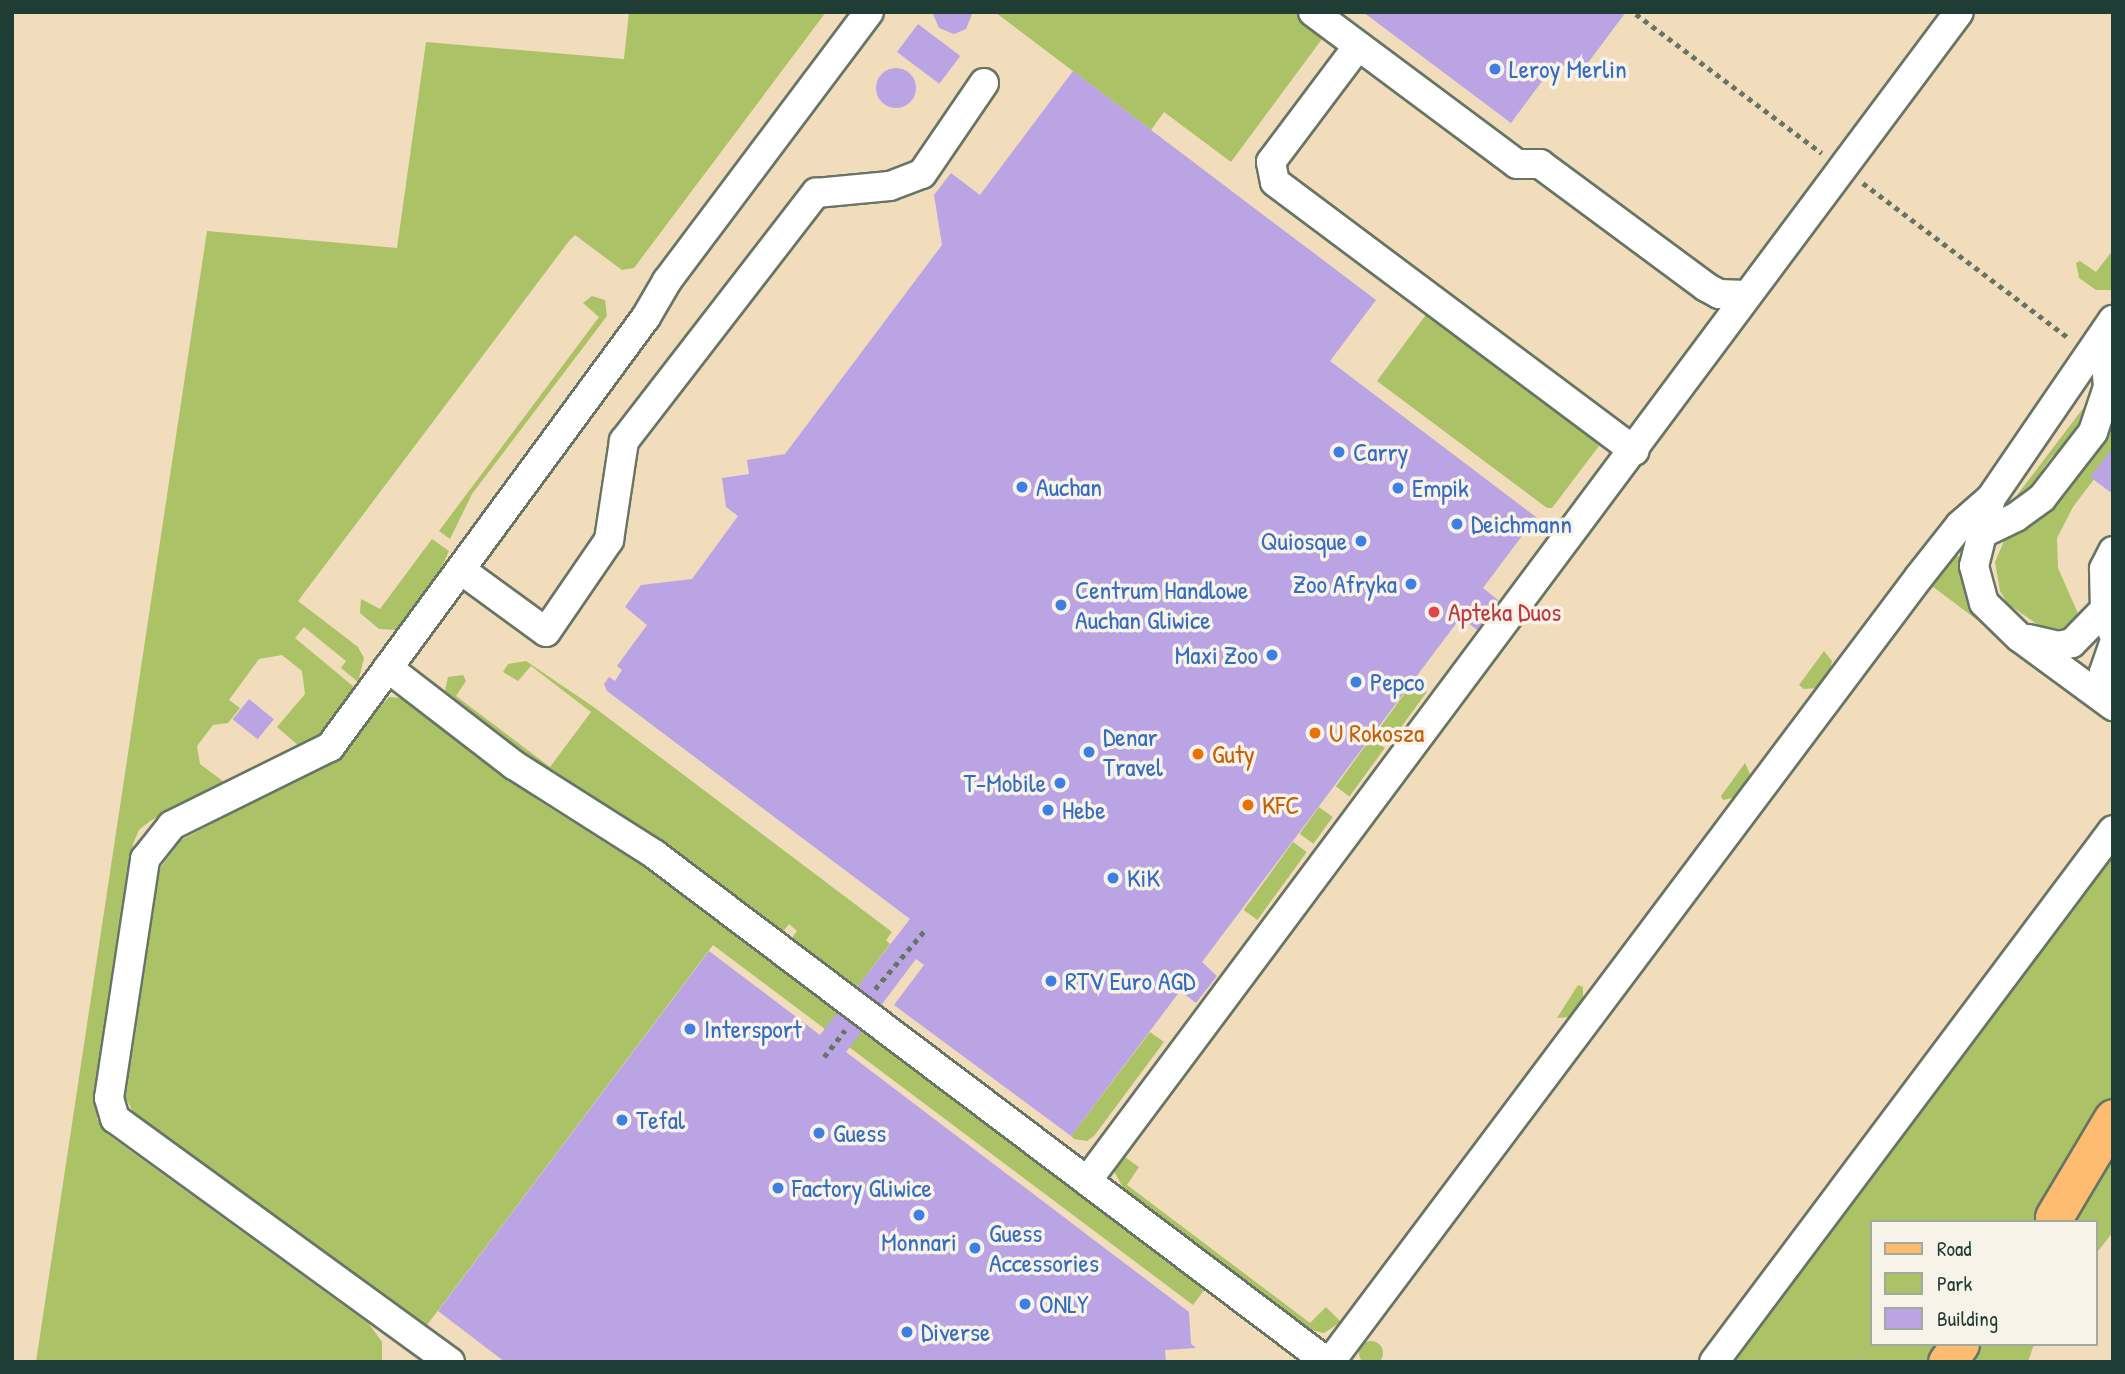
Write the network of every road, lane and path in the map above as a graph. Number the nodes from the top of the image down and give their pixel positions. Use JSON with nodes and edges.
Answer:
{"nodes":[{"id":1,"x":869,"y":12,"type":"edge"},
{"id":2,"x":1313,"y":12,"type":"edge"},
{"id":3,"x":1959,"y":12,"type":"edge"},
{"id":4,"x":1358,"y":46,"type":"junction"},
{"id":5,"x":984,"y":83,"type":"dead end"},
{"id":6,"x":1746,"y":295,"type":"junction"},
{"id":7,"x":2110,"y":332,"type":"edge"},
{"id":8,"x":1634,"y":450,"type":"junction"},
{"id":9,"x":1991,"y":498,"type":"junction"},
{"id":10,"x":1979,"y":535,"type":"junction"},
{"id":11,"x":2113,"y":551,"type":"edge"},
{"id":12,"x":461,"y":569,"type":"junction"},
{"id":13,"x":2110,"y":615,"type":"edge"},
{"id":14,"x":2019,"y":637,"type":"junction"},
{"id":15,"x":2113,"y":646,"type":"edge"},
{"id":16,"x":388,"y":668,"type":"junction"},
{"id":17,"x":2113,"y":700,"type":"edge"},
{"id":18,"x":2113,"y":706,"type":"edge"},
{"id":19,"x":2113,"y":830,"type":"edge"},
{"id":20,"x":925,"y":930,"type":"dead end"},
{"id":21,"x":859,"y":1011,"type":"junction"},
{"id":22,"x":2113,"y":1118,"type":"edge"},
{"id":23,"x":2113,"y":1144,"type":"edge"},
{"id":24,"x":1087,"y":1181,"type":"junction"},
{"id":25,"x":2052,"y":1219,"type":"edge"},
{"id":26,"x":1958,"y":1346,"type":"edge"},
{"id":27,"x":450,"y":1362,"type":"edge"},
{"id":28,"x":1328,"y":1362,"type":"edge"},
{"id":29,"x":1714,"y":1362,"type":"edge"},
{"id":30,"x":1947,"y":1362,"type":"edge"}],
"edges":[{"from":1,"to":12,"type":"lane"},
{"from":2,"to":4,"type":"lane"},
{"from":3,"to":6,"type":"lane"},
{"from":4,"to":6,"type":"lane"},
{"from":4,"to":8,"type":"lane"},
{"from":5,"to":12,"type":"lane"},
{"from":6,"to":8,"type":"lane"},
{"from":7,"to":9,"type":"lane"},
{"from":7,"to":10,"type":"lane"},
{"from":8,"to":24,"type":"lane"},
{"from":9,"to":10,"type":"lane"},
{"from":9,"to":28,"type":"lane"},
{"from":10,"to":14,"type":"lane"},
{"from":11,"to":13,"type":"lane"},
{"from":12,"to":16,"type":"lane"},
{"from":13,"to":14,"type":"lane"},
{"from":14,"to":18,"type":"lane"},
{"from":15,"to":17,"type":"lane"},
{"from":16,"to":21,"type":"lane"},
{"from":16,"to":27,"type":"lane"},
{"from":19,"to":29,"type":"lane"},
{"from":20,"to":21,"type":"path"},
{"from":21,"to":24,"type":"lane"},
{"from":22,"to":25,"type":"main road"},
{"from":23,"to":25,"type":"main road"},
{"from":24,"to":28,"type":"lane"},
{"from":26,"to":30,"type":"main road"}]}
